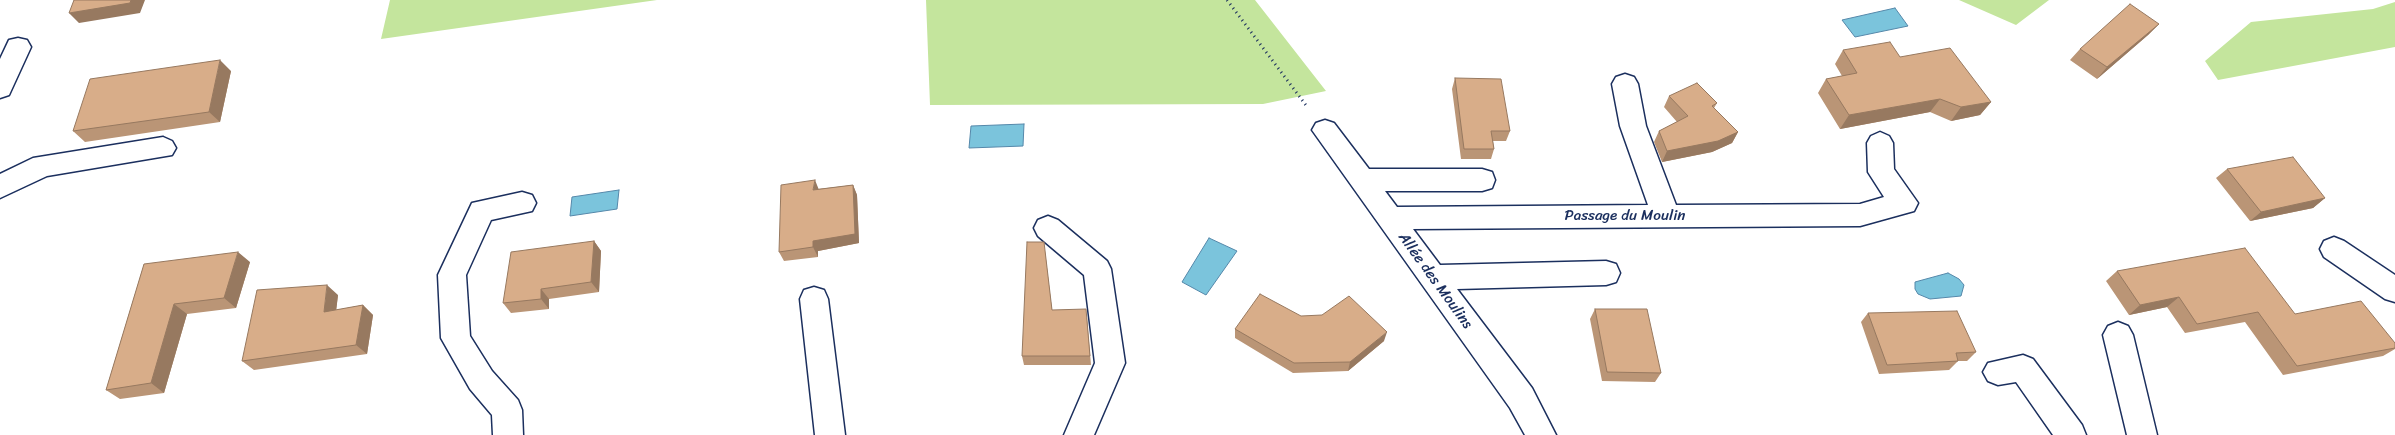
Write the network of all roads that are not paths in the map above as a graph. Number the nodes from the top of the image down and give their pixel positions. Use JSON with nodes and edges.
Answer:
{"nodes":[{"id":1,"x":18,"y":47,"type":"dead end"},
{"id":2,"x":1625,"y":84,"type":"dead end"},
{"id":3,"x":0,"y":88,"type":"edge"},
{"id":4,"x":1325,"y":130,"type":"road end"},
{"id":5,"x":1880,"y":143,"type":"dead end"},
{"id":6,"x":163,"y":148,"type":"dead end"},
{"id":7,"x":1362,"y":180,"type":"junction"},
{"id":8,"x":1482,"y":180,"type":"dead end"},
{"id":9,"x":0,"y":187,"type":"edge"},
{"id":10,"x":522,"y":204,"type":"dead end"},
{"id":11,"x":1666,"y":216,"type":"junction"},
{"id":12,"x":1390,"y":218,"type":"junction"},
{"id":13,"x":1048,"y":228,"type":"dead end"},
{"id":14,"x":2334,"y":249,"type":"dead end"},
{"id":15,"x":1606,"y":273,"type":"dead end"},
{"id":16,"x":1432,"y":276,"type":"junction"},
{"id":17,"x":2395,"y":290,"type":"edge"},
{"id":18,"x":814,"y":299,"type":"dead end"},
{"id":19,"x":2118,"y":335,"type":"dead end"},
{"id":20,"x":1998,"y":372,"type":"dead end"},
{"id":21,"x":508,"y":435,"type":"edge"},
{"id":22,"x":830,"y":435,"type":"edge"},
{"id":23,"x":1079,"y":435,"type":"edge"},
{"id":24,"x":1541,"y":435,"type":"edge"},
{"id":25,"x":2071,"y":435,"type":"edge"},
{"id":26,"x":2142,"y":435,"type":"edge"}],
"edges":[{"from":1,"to":3,"type":"street"},
{"from":2,"to":11,"type":"street"},
{"from":4,"to":7,"type":"street","name":"Allée des Moulins"},
{"from":5,"to":11,"type":"street","name":"Passage du Moulin"},
{"from":6,"to":9,"type":"street"},
{"from":7,"to":8,"type":"street"},
{"from":7,"to":12,"type":"street","name":"Allée des Moulins"},
{"from":10,"to":21,"type":"street"},
{"from":11,"to":12,"type":"street","name":"Passage du Moulin"},
{"from":12,"to":16,"type":"street","name":"Allée des Moulins"},
{"from":13,"to":23,"type":"street"},
{"from":14,"to":17,"type":"street"},
{"from":15,"to":16,"type":"street"},
{"from":16,"to":24,"type":"street","name":"Allée des Moulins"},
{"from":18,"to":22,"type":"street"},
{"from":19,"to":26,"type":"street"},
{"from":20,"to":25,"type":"street"}]}
